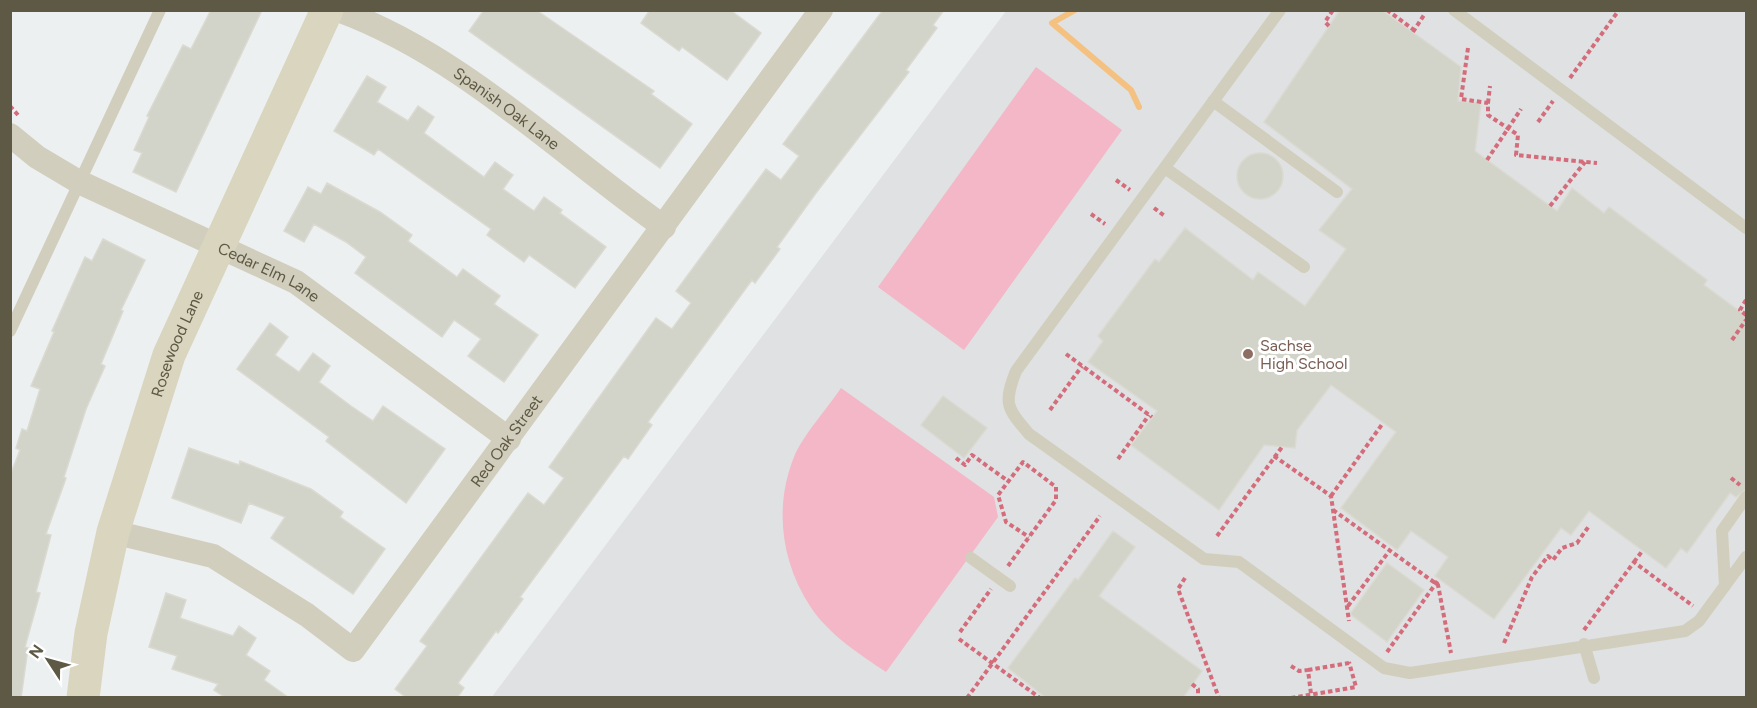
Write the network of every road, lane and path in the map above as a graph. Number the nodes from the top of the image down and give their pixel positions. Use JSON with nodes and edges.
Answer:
{"nodes":[{"id":1,"x":160,"y":10,"type":"edge"},
{"id":2,"x":327,"y":10,"type":"edge"},
{"id":3,"x":338,"y":10,"type":"edge"},
{"id":4,"x":1280,"y":10,"type":"edge"},
{"id":5,"x":1333,"y":10,"type":"edge"},
{"id":6,"x":1387,"y":10,"type":"edge"},
{"id":7,"x":1454,"y":10,"type":"edge"},
{"id":8,"x":1619,"y":10,"type":"edge"},
{"id":9,"x":817,"y":12,"type":"edge"},
{"id":10,"x":1424,"y":15,"type":"dead end"},
{"id":11,"x":1329,"y":26,"type":"dead end"},
{"id":12,"x":1468,"y":48,"type":"dead end"},
{"id":13,"x":1490,"y":86,"type":"dead end"},
{"id":14,"x":1561,"y":90,"type":"junction"},
{"id":15,"x":1213,"y":101,"type":"junction"},
{"id":16,"x":1488,"y":103,"type":"junction"},
{"id":17,"x":1521,"y":109,"type":"dead end"},
{"id":18,"x":1538,"y":122,"type":"dead end"},
{"id":19,"x":1508,"y":128,"type":"junction"},
{"id":20,"x":10,"y":135,"type":"edge"},
{"id":21,"x":1487,"y":160,"type":"dead end"},
{"id":22,"x":1585,"y":162,"type":"junction"},
{"id":23,"x":1596,"y":163,"type":"dead end"},
{"id":24,"x":1165,"y":168,"type":"junction"},
{"id":25,"x":1116,"y":180,"type":"dead end"},
{"id":26,"x":80,"y":182,"type":"junction"},
{"id":27,"x":1132,"y":191,"type":"dead end"},
{"id":28,"x":1337,"y":192,"type":"dead end"},
{"id":29,"x":1149,"y":204,"type":"dead end"},
{"id":30,"x":1550,"y":206,"type":"dead end"},
{"id":31,"x":1166,"y":217,"type":"dead end"},
{"id":32,"x":664,"y":227,"type":"junction"},
{"id":33,"x":1746,"y":228,"type":"edge"},
{"id":34,"x":218,"y":245,"type":"junction"},
{"id":35,"x":1304,"y":267,"type":"dead end"},
{"id":36,"x":1746,"y":300,"type":"edge"},
{"id":37,"x":1746,"y":315,"type":"edge"},
{"id":38,"x":1746,"y":320,"type":"edge"},
{"id":39,"x":10,"y":331,"type":"edge"},
{"id":40,"x":1731,"y":340,"type":"dead end"},
{"id":41,"x":1066,"y":354,"type":"dead end"},
{"id":42,"x":1082,"y":366,"type":"junction"},
{"id":43,"x":1050,"y":410,"type":"dead end"},
{"id":44,"x":1383,"y":423,"type":"dead end"},
{"id":45,"x":509,"y":439,"type":"junction"},
{"id":46,"x":1282,"y":447,"type":"dead end"},
{"id":47,"x":1274,"y":456,"type":"junction"},
{"id":48,"x":956,"y":458,"type":"dead end"},
{"id":49,"x":1118,"y":459,"type":"dead end"},
{"id":50,"x":1008,"y":481,"type":"junction"},
{"id":51,"x":1331,"y":496,"type":"junction"},
{"id":52,"x":1746,"y":497,"type":"edge"},
{"id":53,"x":1333,"y":510,"type":"junction"},
{"id":54,"x":1100,"y":516,"type":"dead end"},
{"id":55,"x":1589,"y":526,"type":"dead end"},
{"id":56,"x":113,"y":532,"type":"junction"},
{"id":57,"x":1216,"y":536,"type":"dead end"},
{"id":58,"x":1029,"y":537,"type":"junction"},
{"id":59,"x":1390,"y":550,"type":"junction"},
{"id":60,"x":1643,"y":550,"type":"dead end"},
{"id":61,"x":1746,"y":557,"type":"edge"},
{"id":62,"x":971,"y":558,"type":"dead end"},
{"id":63,"x":1634,"y":562,"type":"junction"},
{"id":64,"x":1185,"y":578,"type":"dead end"},
{"id":65,"x":999,"y":579,"type":"junction"},
{"id":66,"x":1438,"y":579,"type":"dead end"},
{"id":67,"x":1435,"y":583,"type":"junction"},
{"id":68,"x":1010,"y":586,"type":"dead end"},
{"id":69,"x":1725,"y":586,"type":"junction"},
{"id":70,"x":1348,"y":606,"type":"junction"},
{"id":71,"x":1693,"y":606,"type":"dead end"},
{"id":72,"x":1348,"y":621,"type":"dead end"},
{"id":73,"x":960,"y":632,"type":"dead end"},
{"id":74,"x":959,"y":639,"type":"dead end"},
{"id":75,"x":1582,"y":640,"type":"junction"},
{"id":76,"x":1502,"y":647,"type":"dead end"},
{"id":77,"x":1387,"y":653,"type":"dead end"},
{"id":78,"x":1451,"y":654,"type":"dead end"},
{"id":79,"x":992,"y":662,"type":"junction"},
{"id":80,"x":1291,"y":666,"type":"dead end"},
{"id":81,"x":1308,"y":670,"type":"junction"},
{"id":82,"x":1594,"y":678,"type":"dead end"},
{"id":83,"x":1192,"y":684,"type":"dead end"},
{"id":84,"x":1311,"y":694,"type":"junction"},
{"id":85,"x":83,"y":698,"type":"edge"},
{"id":86,"x":967,"y":698,"type":"edge"},
{"id":87,"x":1040,"y":698,"type":"edge"},
{"id":88,"x":1198,"y":698,"type":"edge"},
{"id":89,"x":1219,"y":698,"type":"edge"},
{"id":90,"x":1291,"y":698,"type":"edge"}],
"edges":[{"from":1,"to":26,"type":"lane"},
{"from":2,"to":34,"type":"street","name":"Rosewood Lane"},
{"from":3,"to":32,"type":"street","name":"Spanish Oak Lane"},
{"from":4,"to":15,"type":"lane"},
{"from":5,"to":11,"type":"path"},
{"from":6,"to":10,"type":"path"},
{"from":7,"to":14,"type":"lane"},
{"from":8,"to":14,"type":"path"},
{"from":9,"to":32,"type":"street","name":"Red Oak Street"},
{"from":12,"to":16,"type":"path"},
{"from":13,"to":16,"type":"path"},
{"from":14,"to":18,"type":"path"},
{"from":14,"to":33,"type":"lane"},
{"from":15,"to":24,"type":"lane"},
{"from":15,"to":28,"type":"lane"},
{"from":16,"to":19,"type":"path"},
{"from":17,"to":19,"type":"path"},
{"from":19,"to":21,"type":"path"},
{"from":19,"to":22,"type":"path"},
{"from":20,"to":26,"type":"street","name":"Cedar Elm Lane"},
{"from":22,"to":23,"type":"path"},
{"from":22,"to":30,"type":"path"},
{"from":24,"to":35,"type":"lane"},
{"from":24,"to":75,"type":"lane"},
{"from":25,"to":27,"type":"path"},
{"from":26,"to":34,"type":"street","name":"Cedar Elm Lane"},
{"from":26,"to":39,"type":"lane"},
{"from":29,"to":31,"type":"path"},
{"from":32,"to":45,"type":"street","name":"Red Oak Street"},
{"from":34,"to":45,"type":"street","name":"Cedar Elm Lane"},
{"from":34,"to":56,"type":"street","name":"Rosewood Lane"},
{"from":36,"to":37,"type":"path"},
{"from":38,"to":40,"type":"path"},
{"from":41,"to":42,"type":"path"},
{"from":42,"to":43,"type":"path"},
{"from":42,"to":49,"type":"path"},
{"from":44,"to":51,"type":"path"},
{"from":45,"to":56,"type":"street","name":"Red Oak Street"},
{"from":46,"to":47,"type":"path"},
{"from":47,"to":51,"type":"path"},
{"from":47,"to":57,"type":"path"},
{"from":48,"to":50,"type":"path"},
{"from":50,"to":58,"type":"path"},
{"from":50,"to":58,"type":"path"},
{"from":51,"to":53,"type":"path"},
{"from":52,"to":69,"type":"lane"},
{"from":53,"to":59,"type":"path"},
{"from":53,"to":70,"type":"path"},
{"from":54,"to":79,"type":"path"},
{"from":55,"to":76,"type":"path"},
{"from":56,"to":85,"type":"street","name":"Rosewood Lane"},
{"from":58,"to":65,"type":"path"},
{"from":59,"to":67,"type":"path"},
{"from":59,"to":70,"type":"path"},
{"from":60,"to":63,"type":"path"},
{"from":61,"to":69,"type":"lane"},
{"from":62,"to":65,"type":"lane"},
{"from":63,"to":71,"type":"path"},
{"from":63,"to":75,"type":"path"},
{"from":64,"to":89,"type":"path"},
{"from":65,"to":68,"type":"lane"},
{"from":65,"to":73,"type":"path"},
{"from":66,"to":67,"type":"path"},
{"from":67,"to":77,"type":"path"},
{"from":67,"to":78,"type":"path"},
{"from":69,"to":75,"type":"lane"},
{"from":70,"to":72,"type":"path"},
{"from":74,"to":79,"type":"path"},
{"from":75,"to":82,"type":"lane"},
{"from":79,"to":86,"type":"path"},
{"from":79,"to":87,"type":"path"},
{"from":80,"to":81,"type":"path"},
{"from":81,"to":84,"type":"path"},
{"from":81,"to":84,"type":"path"},
{"from":83,"to":88,"type":"path"},
{"from":84,"to":90,"type":"path"}]}
